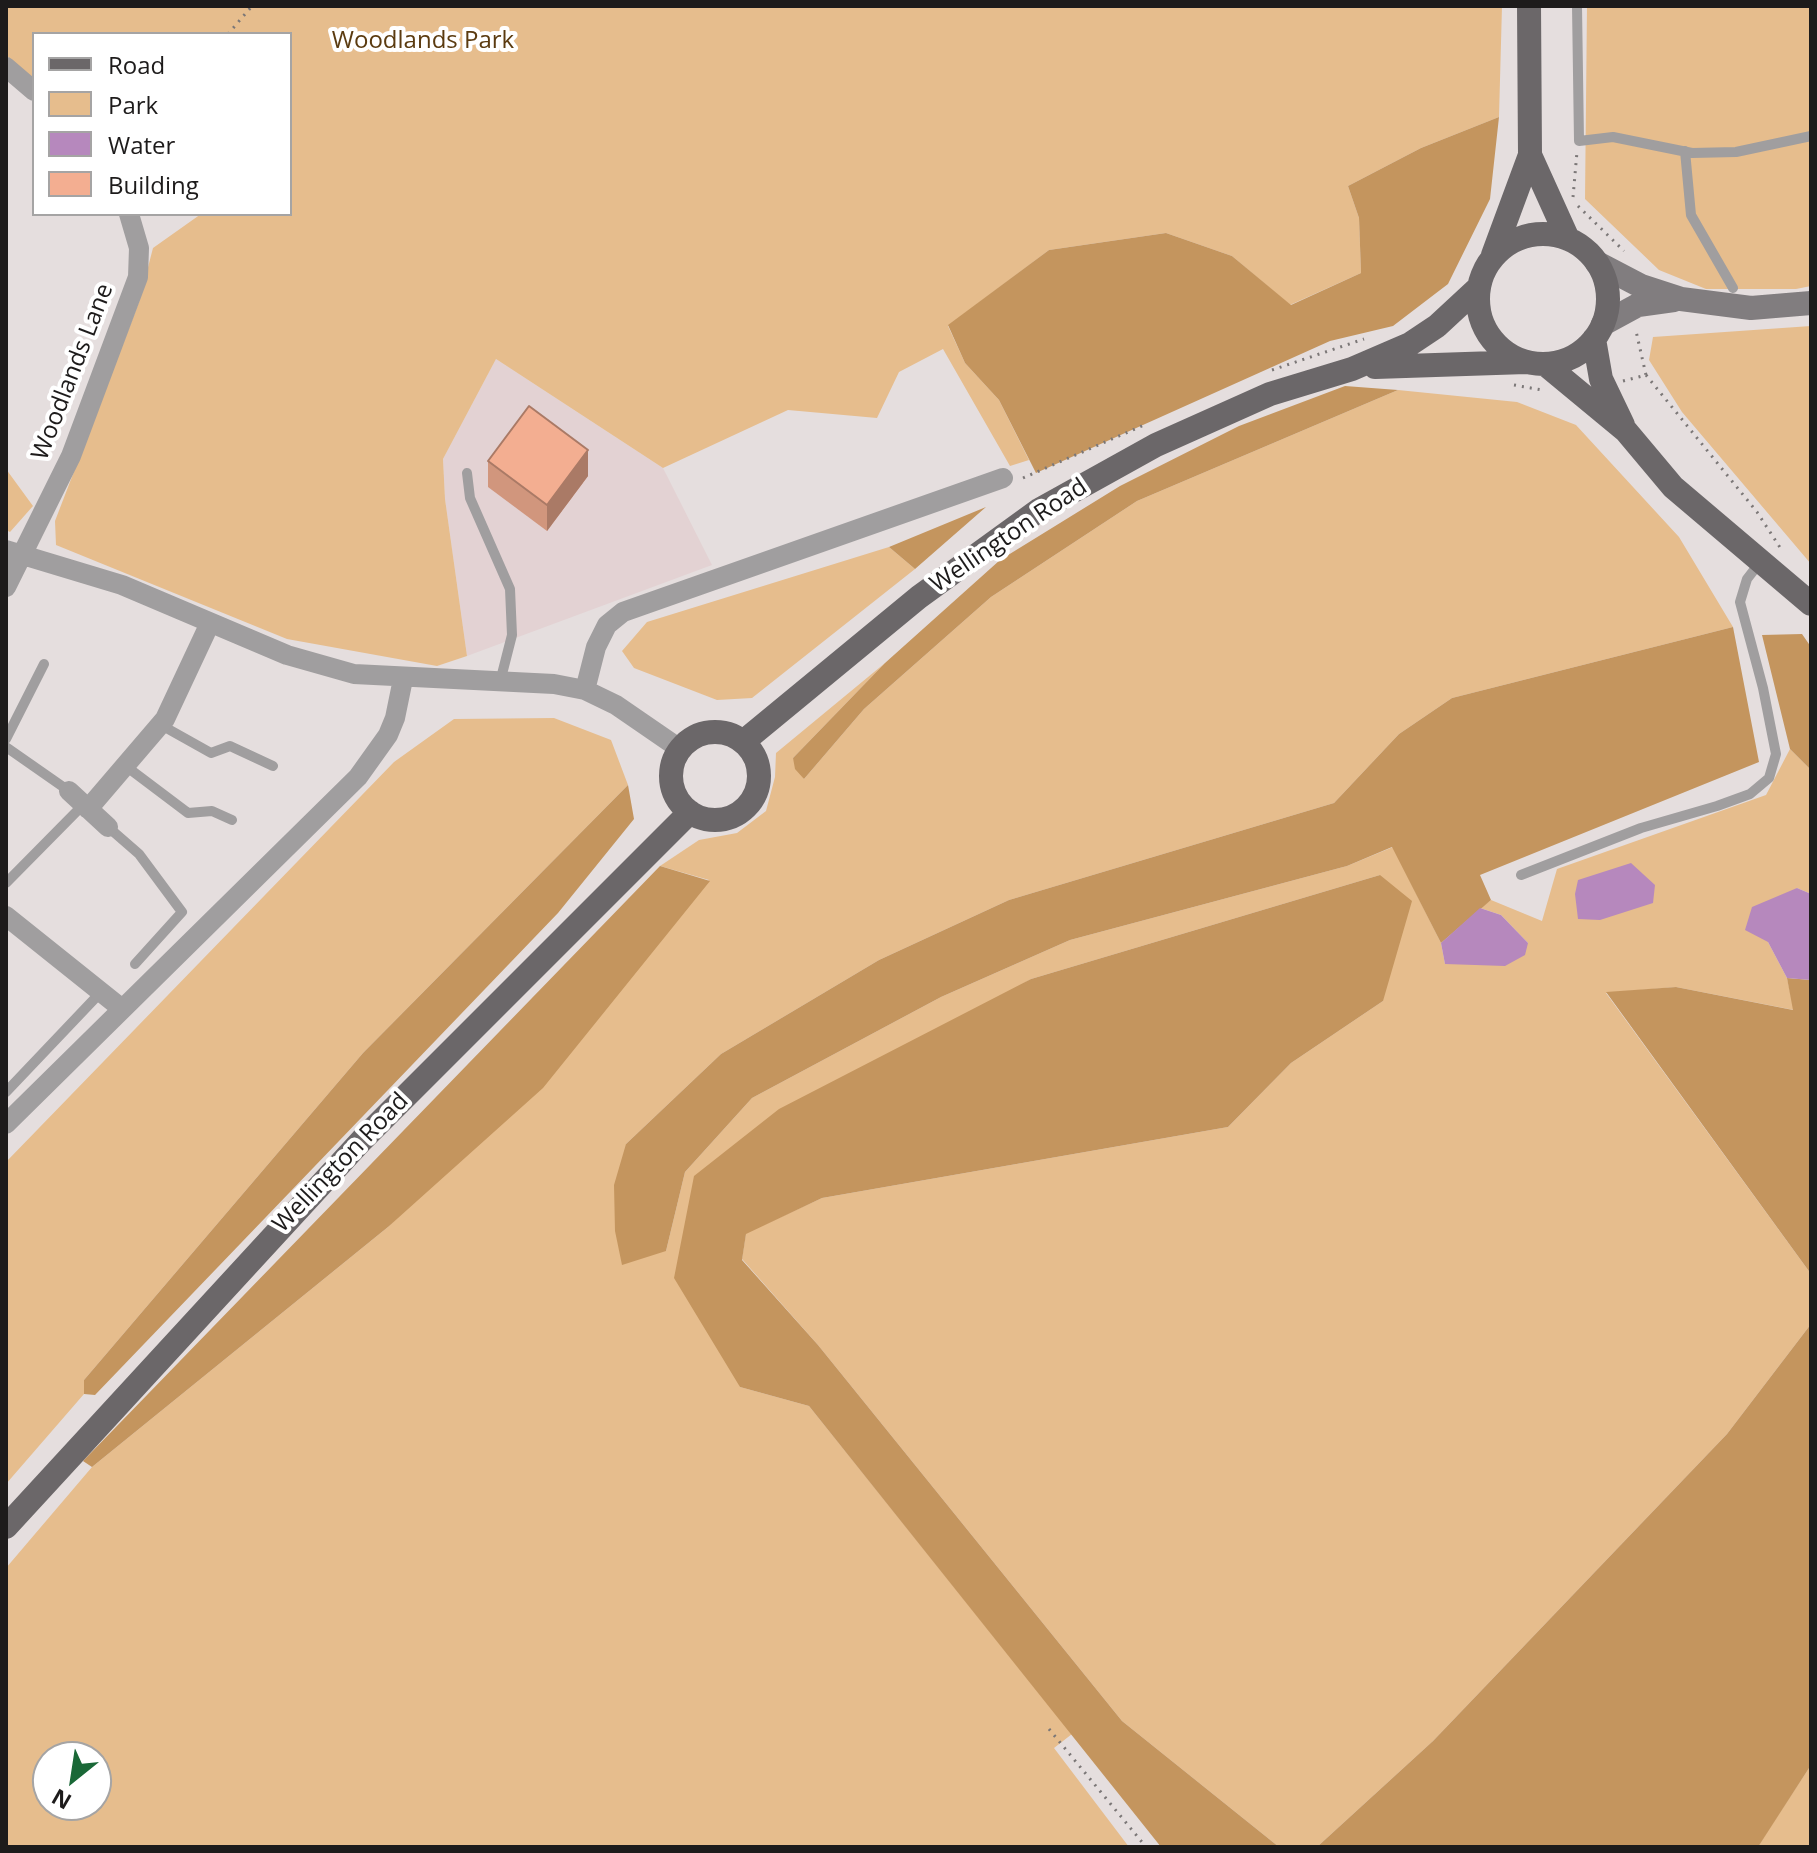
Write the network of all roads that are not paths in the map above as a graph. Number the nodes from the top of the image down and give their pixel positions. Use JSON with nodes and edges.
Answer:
{"nodes":[{"id":1,"x":1529,"y":6,"type":"edge"},
{"id":2,"x":1577,"y":6,"type":"edge"},
{"id":3,"x":6,"y":67,"type":"edge"},
{"id":4,"x":32,"y":89,"type":"edge"},
{"id":5,"x":1811,"y":136,"type":"edge"},
{"id":6,"x":1685,"y":151,"type":"junction"},
{"id":7,"x":1530,"y":155,"type":"junction"},
{"id":8,"x":130,"y":216,"type":"edge"},
{"id":9,"x":1568,"y":239,"type":"junction"},
{"id":10,"x":1492,"y":257,"type":"junction"},
{"id":11,"x":1597,"y":263,"type":"junction"},
{"id":12,"x":1478,"y":288,"type":"junction"},
{"id":13,"x":1733,"y":288,"type":"dead end"},
{"id":14,"x":1681,"y":299,"type":"junction"},
{"id":15,"x":1811,"y":303,"type":"edge"},
{"id":16,"x":1598,"y":332,"type":"junction"},
{"id":17,"x":1536,"y":363,"type":"junction"},
{"id":18,"x":1352,"y":369,"type":"junction"},
{"id":19,"x":1626,"y":431,"type":"junction"},
{"id":20,"x":467,"y":473,"type":"dead end"},
{"id":21,"x":1003,"y":478,"type":"dead end"},
{"id":22,"x":14,"y":551,"type":"edge"},
{"id":23,"x":1768,"y":568,"type":"junction"},
{"id":24,"x":6,"y":587,"type":"edge"},
{"id":25,"x":1811,"y":604,"type":"edge"},
{"id":26,"x":210,"y":623,"type":"junction"},
{"id":27,"x":44,"y":664,"type":"dead end"},
{"id":28,"x":403,"y":679,"type":"junction"},
{"id":29,"x":500,"y":682,"type":"junction"},
{"id":30,"x":585,"y":690,"type":"junction"},
{"id":31,"x":161,"y":725,"type":"junction"},
{"id":32,"x":6,"y":739,"type":"edge"},
{"id":33,"x":743,"y":742,"type":"junction"},
{"id":34,"x":6,"y":747,"type":"edge"},
{"id":35,"x":680,"y":749,"type":"junction"},
{"id":36,"x":273,"y":766,"type":"dead end"},
{"id":37,"x":127,"y":767,"type":"junction"},
{"id":38,"x":80,"y":802,"type":"junction"},
{"id":39,"x":690,"y":812,"type":"junction"},
{"id":40,"x":232,"y":820,"type":"dead end"},
{"id":41,"x":108,"y":827,"type":"joint"},
{"id":42,"x":1521,"y":875,"type":"dead end"},
{"id":43,"x":6,"y":883,"type":"edge"},
{"id":44,"x":6,"y":916,"type":"edge"},
{"id":45,"x":135,"y":964,"type":"dead end"},
{"id":46,"x":101,"y":992,"type":"junction"},
{"id":47,"x":121,"y":1008,"type":"junction"},
{"id":48,"x":6,"y":1092,"type":"edge"},
{"id":49,"x":6,"y":1124,"type":"edge"},
{"id":50,"x":6,"y":1527,"type":"edge"}],
"edges":[{"from":1,"to":7,"type":"main road"},
{"from":2,"to":6,"type":"lane"},
{"from":3,"to":4,"type":"street"},
{"from":5,"to":6,"type":"lane"},
{"from":6,"to":13,"type":"lane"},
{"from":7,"to":9,"type":"main road"},
{"from":7,"to":10,"type":"main road"},
{"from":8,"to":22,"type":"street","name":"Woodlands Lane"},
{"from":9,"to":10,"type":"main road"},
{"from":9,"to":11,"type":"main road"},
{"from":10,"to":12,"type":"main road"},
{"from":11,"to":14,"type":"street"},
{"from":11,"to":16,"type":"main road"},
{"from":12,"to":17,"type":"main road"},
{"from":12,"to":18,"type":"main road","name":"Wellington Road"},
{"from":14,"to":15,"type":"street"},
{"from":14,"to":16,"type":"street"},
{"from":16,"to":17,"type":"main road"},
{"from":16,"to":19,"type":"main road"},
{"from":17,"to":18,"type":"main road","name":"Wellington Road"},
{"from":17,"to":19,"type":"main road"},
{"from":18,"to":33,"type":"main road","name":"Wellington Road"},
{"from":19,"to":23,"type":"main road"},
{"from":20,"to":29,"type":"lane"},
{"from":21,"to":30,"type":"street"},
{"from":22,"to":24,"type":"street","name":"Woodlands Lane"},
{"from":22,"to":26,"type":"street"},
{"from":23,"to":25,"type":"main road"},
{"from":23,"to":42,"type":"lane"},
{"from":26,"to":28,"type":"street"},
{"from":26,"to":31,"type":"street"},
{"from":27,"to":32,"type":"lane"},
{"from":28,"to":29,"type":"street"},
{"from":28,"to":47,"type":"street"},
{"from":29,"to":30,"type":"street"},
{"from":30,"to":35,"type":"street"},
{"from":31,"to":36,"type":"lane"},
{"from":31,"to":37,"type":"street"},
{"from":33,"to":35,"type":"main road"},
{"from":33,"to":39,"type":"main road"},
{"from":34,"to":38,"type":"lane"},
{"from":35,"to":39,"type":"main road"},
{"from":37,"to":38,"type":"street"},
{"from":37,"to":40,"type":"lane"},
{"from":38,"to":41,"type":"street"},
{"from":38,"to":43,"type":"lane"},
{"from":39,"to":50,"type":"main road","name":"Wellington Road"},
{"from":41,"to":45,"type":"lane"},
{"from":44,"to":46,"type":"street"},
{"from":46,"to":47,"type":"street"},
{"from":46,"to":48,"type":"lane"},
{"from":47,"to":49,"type":"street"}]}
